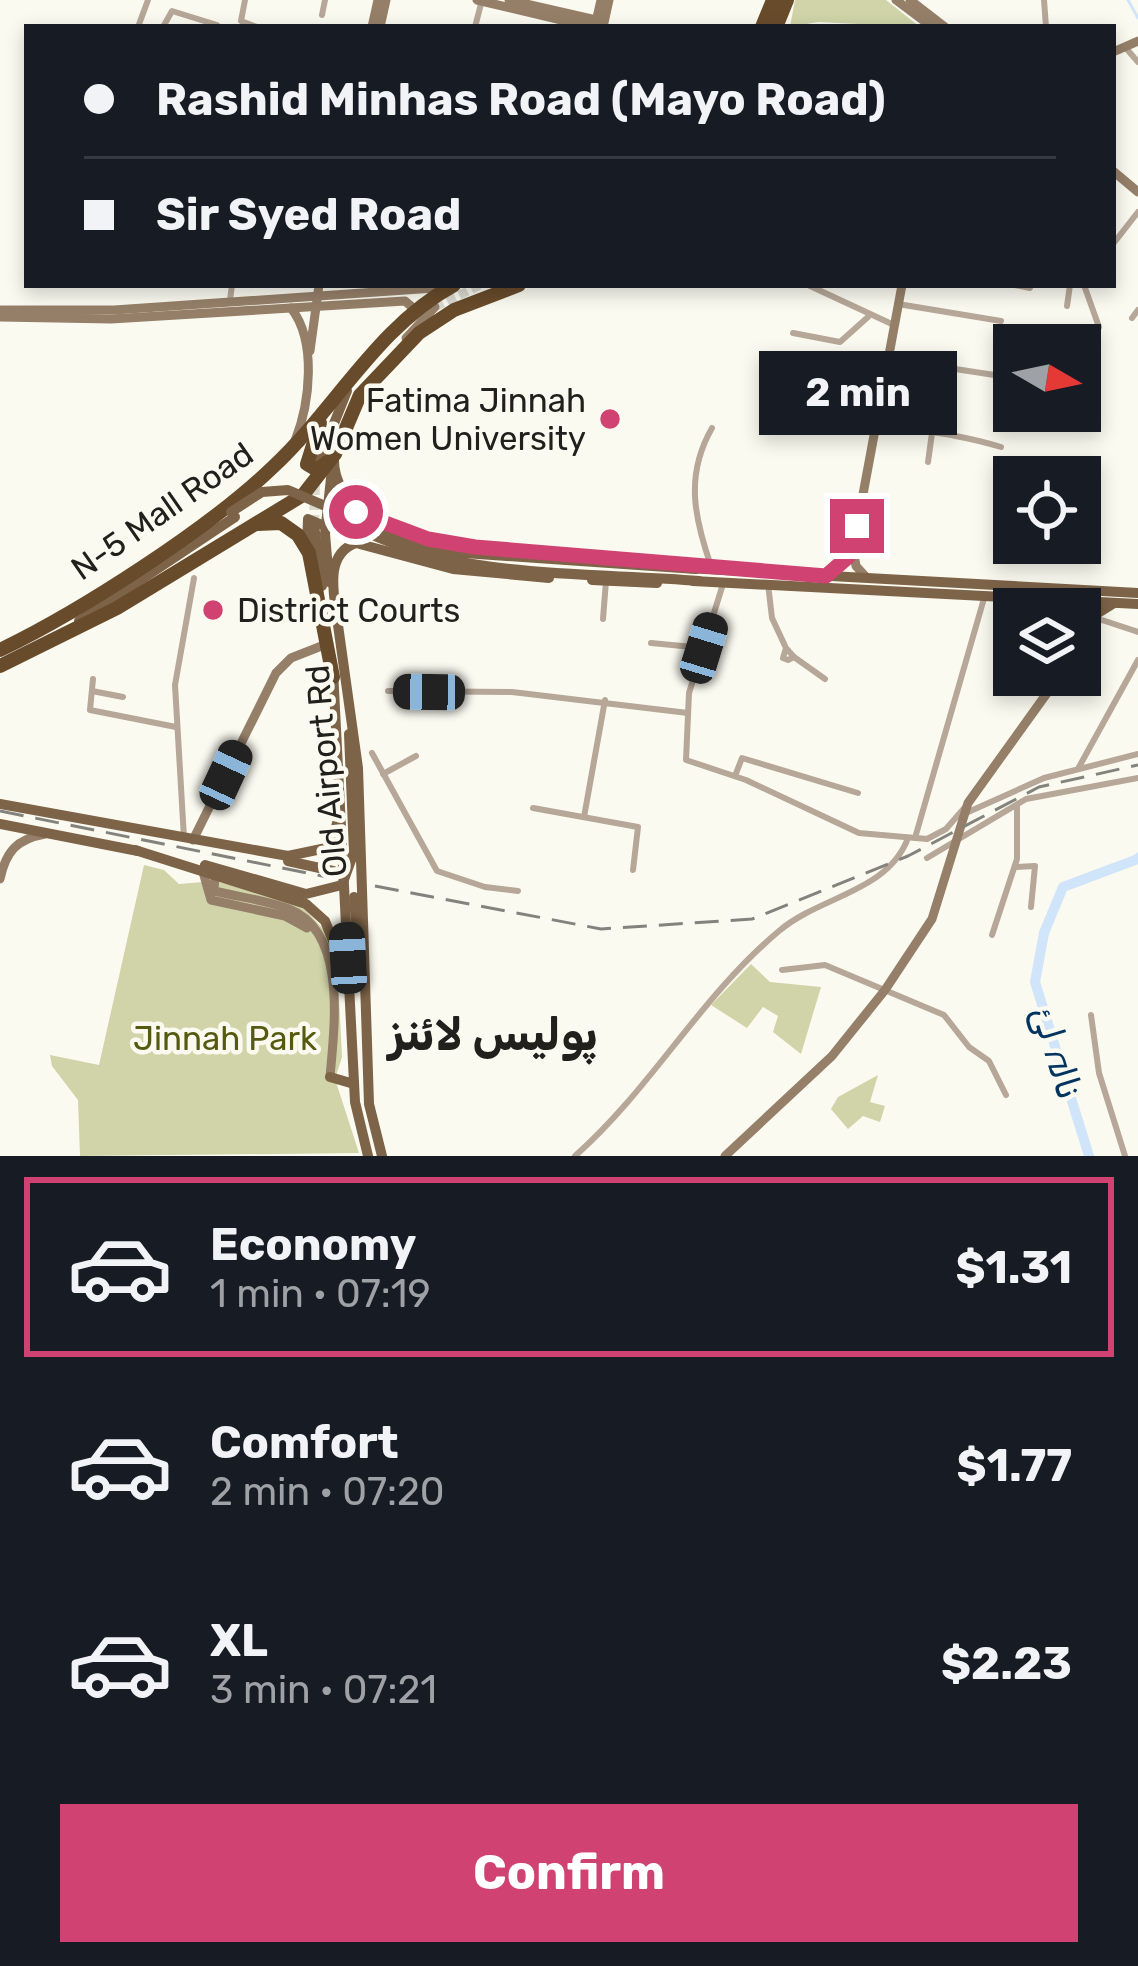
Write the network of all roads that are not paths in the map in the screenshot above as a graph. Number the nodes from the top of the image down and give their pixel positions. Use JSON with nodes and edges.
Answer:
{"nodes":[{"id":1,"x":325,"y":0,"type":"edge"},
{"id":2,"x":480,"y":0,"type":"edge"},
{"id":3,"x":509,"y":0,"type":"edge"},
{"id":4,"x":896,"y":0,"type":"edge"},
{"id":5,"x":910,"y":0,"type":"edge"},
{"id":6,"x":322,"y":15,"type":"dead end"},
{"id":7,"x":166,"y":24,"type":"edge"},
{"id":8,"x":214,"y":24,"type":"edge"},
{"id":9,"x":591,"y":24,"type":"edge"},
{"id":10,"x":593,"y":24,"type":"edge"},
{"id":11,"x":928,"y":24,"type":"edge"},
{"id":12,"x":941,"y":24,"type":"edge"},
{"id":13,"x":1138,"y":41,"type":"edge"},
{"id":14,"x":1125,"y":47,"type":"junction"},
{"id":15,"x":1116,"y":51,"type":"edge"},
{"id":16,"x":1138,"y":62,"type":"edge"},
{"id":17,"x":1138,"y":212,"type":"edge"},
{"id":18,"x":1116,"y":240,"type":"edge"},
{"id":19,"x":232,"y":288,"type":"edge"},
{"id":20,"x":426,"y":288,"type":"edge"},
{"id":21,"x":449,"y":288,"type":"edge"},
{"id":22,"x":512,"y":288,"type":"edge"},
{"id":23,"x":814,"y":288,"type":"edge"},
{"id":24,"x":901,"y":288,"type":"edge"},
{"id":25,"x":1070,"y":288,"type":"edge"},
{"id":26,"x":1085,"y":288,"type":"edge"},
{"id":27,"x":321,"y":296,"type":"edge"},
{"id":28,"x":230,"y":300,"type":"junction"},
{"id":29,"x":898,"y":304,"type":"junction"},
{"id":30,"x":1067,"y":306,"type":"dead end"},
{"id":31,"x":291,"y":308,"type":"junction"},
{"id":32,"x":436,"y":308,"type":"tunnel mouth"},
{"id":33,"x":0,"y":314,"type":"edge"},
{"id":34,"x":410,"y":317,"type":"junction"},
{"id":35,"x":868,"y":317,"type":"junction"},
{"id":36,"x":1001,"y":321,"type":"dead end"},
{"id":37,"x":1098,"y":324,"type":"edge"},
{"id":38,"x":894,"y":325,"type":"junction"},
{"id":39,"x":794,"y":333,"type":"dead end"},
{"id":40,"x":370,"y":355,"type":"junction"},
{"id":41,"x":887,"y":358,"type":"junction"},
{"id":42,"x":308,"y":369,"type":"junction"},
{"id":43,"x":993,"y":375,"type":"edge"},
{"id":44,"x":372,"y":380,"type":"junction"},
{"id":45,"x":325,"y":411,"type":"junction"},
{"id":46,"x":874,"y":424,"type":"junction"},
{"id":47,"x":712,"y":428,"type":"dead end"},
{"id":48,"x":932,"y":434,"type":"junction"},
{"id":49,"x":1001,"y":447,"type":"dead end"},
{"id":50,"x":290,"y":451,"type":"junction"},
{"id":51,"x":334,"y":454,"type":"junction"},
{"id":52,"x":928,"y":462,"type":"dead end"},
{"id":53,"x":316,"y":466,"type":"tunnel mouth"},
{"id":54,"x":237,"y":518,"type":"junction"},
{"id":55,"x":374,"y":518,"type":"junction"},
{"id":56,"x":314,"y":525,"type":"tunnel mouth"},
{"id":57,"x":325,"y":534,"type":"junction"},
{"id":58,"x":366,"y":544,"type":"junction"},
{"id":59,"x":853,"y":548,"type":"junction"},
{"id":60,"x":309,"y":553,"type":"junction"},
{"id":61,"x":712,"y":570,"type":"junction"},
{"id":62,"x":698,"y":575,"type":"junction"},
{"id":63,"x":826,"y":576,"type":"junction"},
{"id":64,"x":194,"y":578,"type":"dead end"},
{"id":65,"x":868,"y":578,"type":"junction"},
{"id":66,"x":606,"y":581,"type":"junction"},
{"id":67,"x":724,"y":582,"type":"junction"},
{"id":68,"x":768,"y":584,"type":"junction"},
{"id":69,"x":1138,"y":593,"type":"edge"},
{"id":70,"x":985,"y":595,"type":"junction"},
{"id":71,"x":993,"y":595,"type":"edge"},
{"id":72,"x":1112,"y":597,"type":"junction"},
{"id":73,"x":1101,"y":601,"type":"edge"},
{"id":74,"x":1138,"y":604,"type":"edge"},
{"id":75,"x":1101,"y":608,"type":"edge"},
{"id":76,"x":338,"y":620,"type":"junction"},
{"id":77,"x":603,"y":620,"type":"dead end"},
{"id":78,"x":1101,"y":620,"type":"edge"},
{"id":79,"x":48,"y":623,"type":"junction"},
{"id":80,"x":1138,"y":632,"type":"edge"},
{"id":81,"x":651,"y":643,"type":"dead end"},
{"id":82,"x":324,"y":645,"type":"junction"},
{"id":83,"x":704,"y":648,"type":"junction"},
{"id":84,"x":0,"y":650,"type":"edge"},
{"id":85,"x":1138,"y":660,"type":"edge"},
{"id":86,"x":0,"y":666,"type":"edge"},
{"id":87,"x":333,"y":677,"type":"junction"},
{"id":88,"x":825,"y":679,"type":"dead end"},
{"id":89,"x":93,"y":680,"type":"dead end"},
{"id":90,"x":349,"y":687,"type":"junction"},
{"id":91,"x":91,"y":691,"type":"junction"},
{"id":92,"x":388,"y":691,"type":"dead end"},
{"id":93,"x":1045,"y":696,"type":"edge"},
{"id":94,"x":124,"y":698,"type":"dead end"},
{"id":95,"x":605,"y":700,"type":"junction"},
{"id":96,"x":688,"y":712,"type":"junction"},
{"id":97,"x":176,"y":727,"type":"junction"},
{"id":98,"x":372,"y":754,"type":"dead end"},
{"id":99,"x":1138,"y":754,"type":"edge"},
{"id":100,"x":416,"y":756,"type":"dead end"},
{"id":101,"x":1079,"y":767,"type":"junction"},
{"id":102,"x":383,"y":774,"type":"junction"},
{"id":103,"x":734,"y":776,"type":"junction"},
{"id":104,"x":340,"y":778,"type":"junction"},
{"id":105,"x":1138,"y":778,"type":"edge"},
{"id":106,"x":858,"y":793,"type":"dead end"},
{"id":107,"x":0,"y":804,"type":"edge"},
{"id":108,"x":1017,"y":805,"type":"junction"},
{"id":109,"x":533,"y":808,"type":"dead end"},
{"id":110,"x":966,"y":809,"type":"junction"},
{"id":111,"x":584,"y":817,"type":"junction"},
{"id":112,"x":0,"y":824,"type":"edge"},
{"id":113,"x":45,"y":834,"type":"junction"},
{"id":114,"x":911,"y":838,"type":"junction"},
{"id":115,"x":189,"y":839,"type":"junction"},
{"id":116,"x":362,"y":843,"type":"junction"},
{"id":117,"x":954,"y":845,"type":"junction"},
{"id":118,"x":344,"y":848,"type":"junction"},
{"id":119,"x":232,"y":849,"type":"junction"},
{"id":120,"x":927,"y":859,"type":"dead end"},
{"id":121,"x":1015,"y":867,"type":"junction"},
{"id":122,"x":633,"y":870,"type":"dead end"},
{"id":123,"x":208,"y":871,"type":"junction"},
{"id":124,"x":333,"y":871,"type":"dead end"},
{"id":125,"x":0,"y":879,"type":"edge"},
{"id":126,"x":518,"y":891,"type":"dead end"},
{"id":127,"x":354,"y":897,"type":"dead end"},
{"id":128,"x":1031,"y":907,"type":"dead end"},
{"id":129,"x":992,"y":935,"type":"dead end"},
{"id":130,"x":782,"y":970,"type":"dead end"},
{"id":131,"x":885,"y":989,"type":"junction"},
{"id":132,"x":1091,"y":1015,"type":"dead end"},
{"id":133,"x":351,"y":1038,"type":"junction"},
{"id":134,"x":330,"y":1077,"type":"joint"},
{"id":135,"x":360,"y":1084,"type":"junction"},
{"id":136,"x":1006,"y":1095,"type":"dead end"},
{"id":137,"x":368,"y":1156,"type":"edge"},
{"id":138,"x":382,"y":1156,"type":"edge"},
{"id":139,"x":575,"y":1156,"type":"edge"},
{"id":140,"x":725,"y":1156,"type":"edge"},
{"id":141,"x":1125,"y":1156,"type":"edge"}],
"edges":[{"from":1,"to":6,"type":"street"},
{"from":2,"to":9,"type":"main road"},
{"from":3,"to":10,"type":"main road"},
{"from":4,"to":11,"type":"main road"},
{"from":5,"to":12,"type":"main road"},
{"from":7,"to":8,"type":"street"},
{"from":13,"to":14,"type":"main road"},
{"from":14,"to":15,"type":"main road"},
{"from":14,"to":16,"type":"street"},
{"from":17,"to":18,"type":"street"},
{"from":19,"to":28,"type":"street"},
{"from":20,"to":27,"type":"main road"},
{"from":21,"to":34,"type":"highway","name":"N-5 Mall Road"},
{"from":22,"to":44,"type":"highway"},
{"from":23,"to":35,"type":"street"},
{"from":24,"to":29,"type":"main road"},
{"from":25,"to":30,"type":"street"},
{"from":26,"to":37,"type":"street"},
{"from":27,"to":28,"type":"main road"},
{"from":27,"to":31,"type":"main road"},
{"from":27,"to":34,"type":"main road"},
{"from":27,"to":42,"type":"main road"},
{"from":28,"to":33,"type":"main road"},
{"from":29,"to":36,"type":"street"},
{"from":29,"to":38,"type":"main road"},
{"from":31,"to":33,"type":"main road"},
{"from":31,"to":42,"type":"main road"},
{"from":32,"to":44,"type":"main road"},
{"from":34,"to":40,"type":"highway","name":"N-5 Mall Road"},
{"from":35,"to":38,"type":"street"},
{"from":35,"to":39,"type":"street"},
{"from":38,"to":41,"type":"main road"},
{"from":40,"to":45,"type":"highway","name":"N-5 Mall Road"},
{"from":40,"to":53,"type":"main road"},
{"from":41,"to":43,"type":"street"},
{"from":41,"to":46,"type":"main road"},
{"from":42,"to":50,"type":"main road"},
{"from":44,"to":51,"type":"highway"},
{"from":45,"to":50,"type":"highway","name":"N-5 Mall Road"},
{"from":45,"to":51,"type":"highway"},
{"from":46,"to":48,"type":"street"},
{"from":46,"to":59,"type":"main road"},
{"from":47,"to":61,"type":"street"},
{"from":48,"to":49,"type":"street"},
{"from":48,"to":52,"type":"street"},
{"from":50,"to":79,"type":"highway","name":"N-5 Mall Road"},
{"from":51,"to":54,"type":"highway"},
{"from":51,"to":55,"type":"main road"},
{"from":51,"to":57,"type":"main road","name":"Old Airport Rd"},
{"from":54,"to":60,"type":"highway"},
{"from":54,"to":62,"type":"main road","bridge":true},
{"from":54,"to":79,"type":"main road"},
{"from":54,"to":86,"type":"highway"},
{"from":55,"to":58,"type":"main road"},
{"from":55,"to":62,"type":"main road"},
{"from":56,"to":87,"type":"main road","name":"Old Airport Rd"},
{"from":57,"to":60,"type":"main road"},
{"from":57,"to":76,"type":"main road","name":"Old Airport Rd"},
{"from":58,"to":66,"type":"main road"},
{"from":58,"to":76,"type":"main road"},
{"from":59,"to":63,"type":"main road"},
{"from":59,"to":65,"type":"main road"},
{"from":60,"to":82,"type":"highway"},
{"from":61,"to":62,"type":"main road"},
{"from":61,"to":63,"type":"main road"},
{"from":62,"to":66,"type":"main road"},
{"from":62,"to":67,"type":"main road"},
{"from":63,"to":65,"type":"main road"},
{"from":64,"to":97,"type":"street"},
{"from":65,"to":72,"type":"main road"},
{"from":66,"to":77,"type":"street"},
{"from":67,"to":68,"type":"main road"},
{"from":67,"to":83,"type":"street"},
{"from":68,"to":70,"type":"main road"},
{"from":68,"to":88,"type":"street"},
{"from":69,"to":72,"type":"main road"},
{"from":70,"to":71,"type":"main road"},
{"from":70,"to":114,"type":"street"},
{"from":72,"to":73,"type":"main road"},
{"from":72,"to":74,"type":"main road"},
{"from":72,"to":75,"type":"main road"},
{"from":76,"to":90,"type":"main road","name":"Old Airport Rd"},
{"from":78,"to":80,"type":"street"},
{"from":79,"to":84,"type":"highway","name":"N-5 Mall Road"},
{"from":81,"to":83,"type":"street"},
{"from":82,"to":87,"type":"highway"},
{"from":82,"to":115,"type":"main road"},
{"from":83,"to":96,"type":"street"},
{"from":85,"to":101,"type":"street"},
{"from":87,"to":104,"type":"main road","name":"Old Airport Rd"},
{"from":89,"to":91,"type":"street"},
{"from":90,"to":116,"type":"main road","name":"Old Airport Rd"},
{"from":90,"to":123,"type":"main road","bridge":true},
{"from":91,"to":94,"type":"street"},
{"from":91,"to":97,"type":"street"},
{"from":92,"to":95,"type":"street"},
{"from":93,"to":110,"type":"main road"},
{"from":95,"to":96,"type":"street"},
{"from":95,"to":111,"type":"street"},
{"from":96,"to":103,"type":"street"},
{"from":97,"to":115,"type":"street"},
{"from":98,"to":102,"type":"street"},
{"from":99,"to":101,"type":"street"},
{"from":100,"to":102,"type":"street"},
{"from":101,"to":110,"type":"street"},
{"from":102,"to":126,"type":"street"},
{"from":103,"to":106,"type":"street"},
{"from":103,"to":114,"type":"street"},
{"from":104,"to":118,"type":"main road","name":"Old Airport Rd"},
{"from":104,"to":119,"type":"main road"},
{"from":105,"to":108,"type":"street"},
{"from":107,"to":115,"type":"main road"},
{"from":108,"to":117,"type":"street"},
{"from":108,"to":121,"type":"street"},
{"from":109,"to":111,"type":"street"},
{"from":110,"to":114,"type":"street"},
{"from":110,"to":117,"type":"main road"},
{"from":111,"to":122,"type":"street"},
{"from":112,"to":113,"type":"main road"},
{"from":113,"to":123,"type":"main road"},
{"from":113,"to":125,"type":"main road"},
{"from":114,"to":139,"type":"street"},
{"from":115,"to":119,"type":"main road"},
{"from":116,"to":118,"type":"main road"},
{"from":116,"to":135,"type":"main road","name":"Old Airport Rd"},
{"from":117,"to":120,"type":"street"},
{"from":117,"to":131,"type":"main road"},
{"from":118,"to":133,"type":"main road","name":"Old Airport Rd"},
{"from":119,"to":124,"type":"main road"},
{"from":121,"to":128,"type":"street"},
{"from":121,"to":129,"type":"street"},
{"from":123,"to":133,"type":"main road"},
{"from":123,"to":134,"type":"main road"},
{"from":127,"to":135,"type":"main road"},
{"from":130,"to":131,"type":"street"},
{"from":131,"to":136,"type":"street"},
{"from":131,"to":140,"type":"main road"},
{"from":132,"to":141,"type":"street"},
{"from":133,"to":135,"type":"main road","name":"Old Airport Rd"},
{"from":134,"to":135,"type":"main road"},
{"from":135,"to":137,"type":"main road","name":"Old Airport Rd"},
{"from":135,"to":138,"type":"main road","name":"Old Airport Rd"}]}
